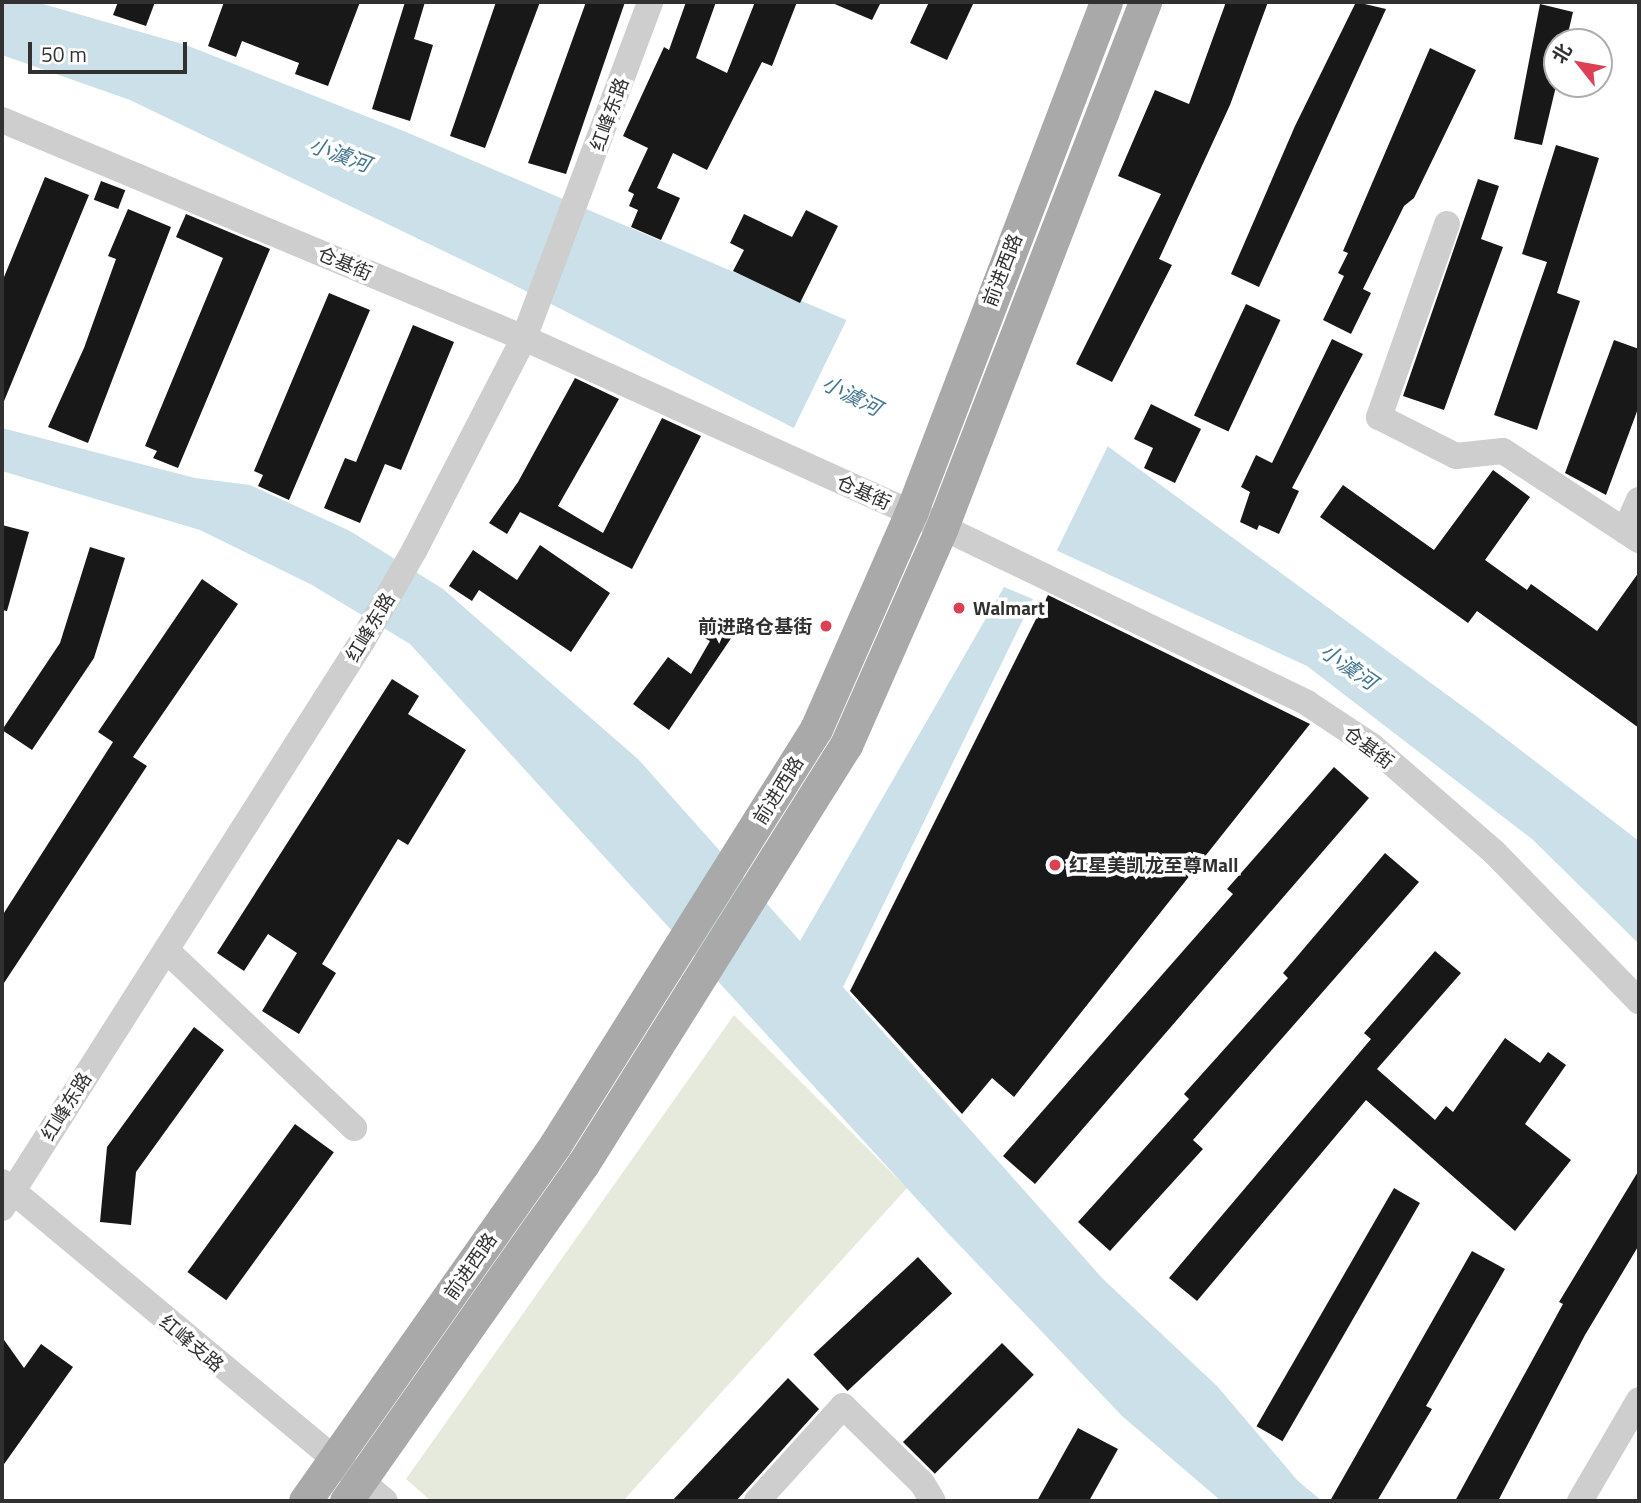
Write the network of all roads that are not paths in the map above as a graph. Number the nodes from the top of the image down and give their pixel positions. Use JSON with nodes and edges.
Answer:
{"nodes":[{"id":1,"x":650,"y":2,"type":"edge"},
{"id":2,"x":1106,"y":2,"type":"edge"},
{"id":3,"x":1145,"y":2,"type":"edge"},
{"id":4,"x":2,"y":120,"type":"edge"},
{"id":5,"x":1447,"y":224,"type":"dead end"},
{"id":6,"x":528,"y":327,"type":"junction"},
{"id":7,"x":1639,"y":500,"type":"edge"},
{"id":8,"x":915,"y":503,"type":"junction"},
{"id":9,"x":946,"y":518,"type":"junction"},
{"id":10,"x":1632,"y":536,"type":"edge"},
{"id":11,"x":166,"y":950,"type":"junction"},
{"id":12,"x":1639,"y":1001,"type":"edge"},
{"id":13,"x":354,"y":1128,"type":"dead end"},
{"id":14,"x":5,"y":1194,"type":"edge"},
{"id":15,"x":1639,"y":1400,"type":"edge"},
{"id":16,"x":334,"y":1461,"type":"junction"},
{"id":17,"x":364,"y":1494,"type":"edge"},
{"id":18,"x":305,"y":1501,"type":"edge"},
{"id":19,"x":757,"y":1501,"type":"edge"},
{"id":20,"x":933,"y":1501,"type":"edge"},
{"id":21,"x":1580,"y":1501,"type":"edge"}],
"edges":[{"from":1,"to":6,"type":"street","name":"红峰东路"},
{"from":2,"to":8,"type":"main road","name":"前进西路"},
{"from":3,"to":9,"type":"main road","name":"前进西路"},
{"from":4,"to":6,"type":"street","name":"仓基街"},
{"from":5,"to":10,"type":"street"},
{"from":6,"to":8,"type":"street","name":"仓基街"},
{"from":6,"to":11,"type":"street","name":"红峰东路"},
{"from":7,"to":10,"type":"street"},
{"from":8,"to":9,"type":"street","name":"仓基街"},
{"from":8,"to":16,"type":"main road","name":"前进西路"},
{"from":9,"to":12,"type":"street","name":"仓基街"},
{"from":9,"to":17,"type":"main road","name":"前进西路"},
{"from":11,"to":13,"type":"street"},
{"from":11,"to":14,"type":"street","name":"红峰东路"},
{"from":14,"to":16,"type":"street","name":"红峰支路"},
{"from":15,"to":21,"type":"street"},
{"from":16,"to":17,"type":"street","name":"红峰支路"},
{"from":16,"to":18,"type":"main road","name":"前进西路"},
{"from":19,"to":20,"type":"street"}]}
